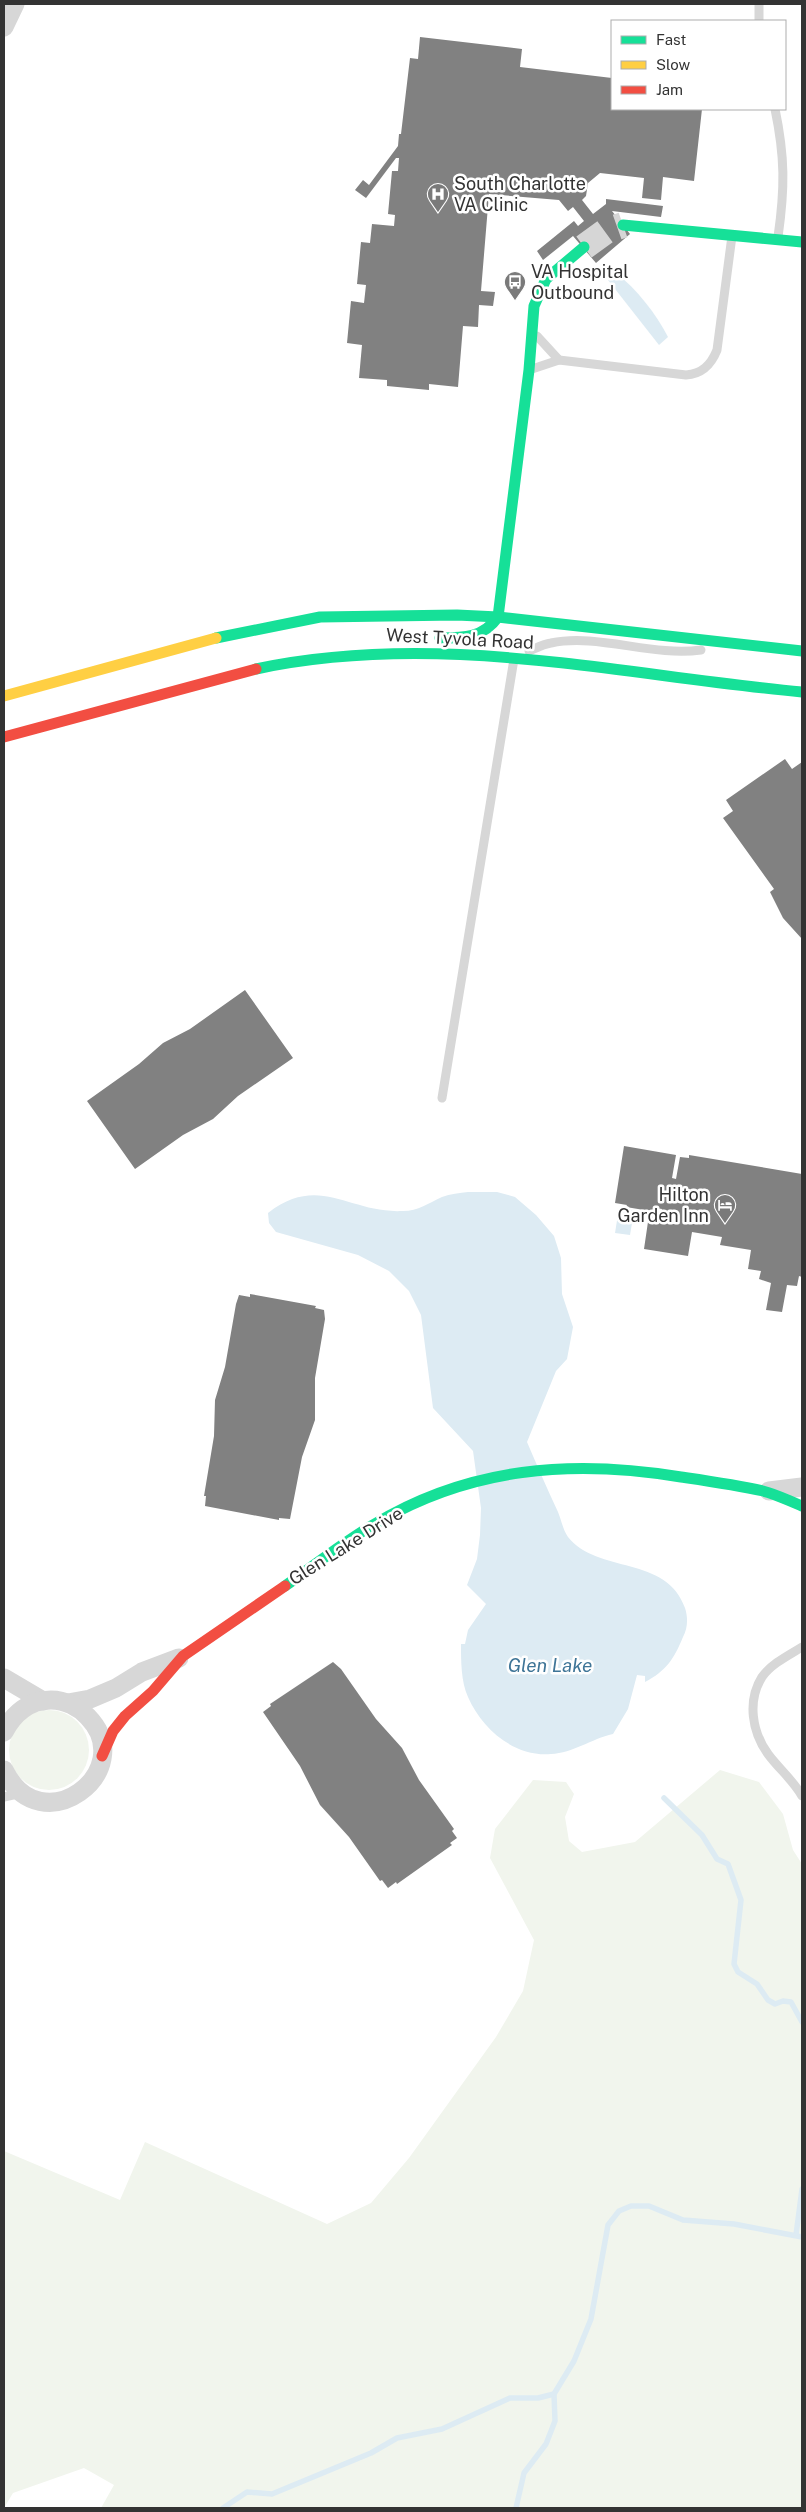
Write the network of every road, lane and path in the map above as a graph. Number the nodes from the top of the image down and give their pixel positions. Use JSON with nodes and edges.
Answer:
{"nodes":[{"id":1,"x":15,"y":4,"type":"edge"},
{"id":2,"x":759,"y":4,"type":"edge"},
{"id":3,"x":759,"y":20,"type":"edge"},
{"id":4,"x":4,"y":27,"type":"edge"},
{"id":5,"x":775,"y":110,"type":"edge"},
{"id":6,"x":623,"y":225,"type":"tunnel mouth"},
{"id":7,"x":732,"y":234,"type":"junction"},
{"id":8,"x":777,"y":239,"type":"junction"},
{"id":9,"x":802,"y":242,"type":"edge"},
{"id":10,"x":584,"y":247,"type":"tunnel mouth"},
{"id":11,"x":533,"y":332,"type":"junction"},
{"id":12,"x":559,"y":360,"type":"junction"},
{"id":13,"x":529,"y":370,"type":"junction"},
{"id":14,"x":498,"y":617,"type":"junction"},
{"id":15,"x":431,"y":638,"type":"dead end"},
{"id":16,"x":743,"y":644,"type":"junction"},
{"id":17,"x":349,"y":646,"type":"dead end"},
{"id":18,"x":802,"y":651,"type":"edge"},
{"id":19,"x":324,"y":657,"type":"junction"},
{"id":20,"x":514,"y":657,"type":"junction"},
{"id":21,"x":802,"y":692,"type":"edge"},
{"id":22,"x":4,"y":696,"type":"edge"},
{"id":23,"x":4,"y":737,"type":"edge"},
{"id":24,"x":442,"y":1098,"type":"dead end"},
{"id":25,"x":802,"y":1487,"type":"edge"},
{"id":26,"x":765,"y":1491,"type":"junction"},
{"id":27,"x":802,"y":1506,"type":"edge"},
{"id":28,"x":802,"y":1647,"type":"edge"},
{"id":29,"x":182,"y":1656,"type":"junction"},
{"id":30,"x":4,"y":1678,"type":"edge"},
{"id":31,"x":43,"y":1701,"type":"junction"},
{"id":32,"x":68,"y":1703,"type":"junction"},
{"id":33,"x":4,"y":1732,"type":"edge"},
{"id":34,"x":102,"y":1756,"type":"junction"},
{"id":35,"x":4,"y":1770,"type":"edge"},
{"id":36,"x":13,"y":1795,"type":"edge"},
{"id":37,"x":802,"y":1796,"type":"edge"}],
"edges":[{"from":1,"to":4,"type":"street"},
{"from":2,"to":3,"type":"lane"},
{"from":5,"to":8,"type":"lane"},
{"from":6,"to":7,"type":"main road"},
{"from":7,"to":8,"type":"main road"},
{"from":7,"to":12,"type":"lane"},
{"from":8,"to":9,"type":"main road"},
{"from":10,"to":11,"type":"main road"},
{"from":11,"to":12,"type":"lane"},
{"from":11,"to":13,"type":"main road"},
{"from":12,"to":13,"type":"lane"},
{"from":13,"to":14,"type":"main road"},
{"from":14,"to":15,"type":"main road"},
{"from":14,"to":16,"type":"main road","name":"West Tyvola Road"},
{"from":14,"to":22,"type":"main road","name":"West Tyvola Road"},
{"from":16,"to":18,"type":"main road","name":"West Tyvola Road"},
{"from":16,"to":20,"type":"lane"},
{"from":17,"to":19,"type":"main road"},
{"from":19,"to":20,"type":"main road","name":"West Tyvola Road"},
{"from":19,"to":23,"type":"main road","name":"West Tyvola Road"},
{"from":20,"to":21,"type":"main road","name":"West Tyvola Road"},
{"from":20,"to":24,"type":"lane"},
{"from":25,"to":26,"type":"street","name":"Glen Lake Drive"},
{"from":26,"to":27,"type":"main road","name":"Glen Lake Drive"},
{"from":26,"to":29,"type":"main road","name":"Glen Lake Drive"},
{"from":28,"to":37,"type":"lane"},
{"from":29,"to":32,"type":"street","name":"Glen Lake Drive"},
{"from":29,"to":34,"type":"main road","name":"Glen Lake Drive"},
{"from":30,"to":31,"type":"street"},
{"from":31,"to":32,"type":"street"},
{"from":31,"to":33,"type":"street"},
{"from":32,"to":34,"type":"street"},
{"from":34,"to":36,"type":"street"},
{"from":35,"to":36,"type":"street"}]}
